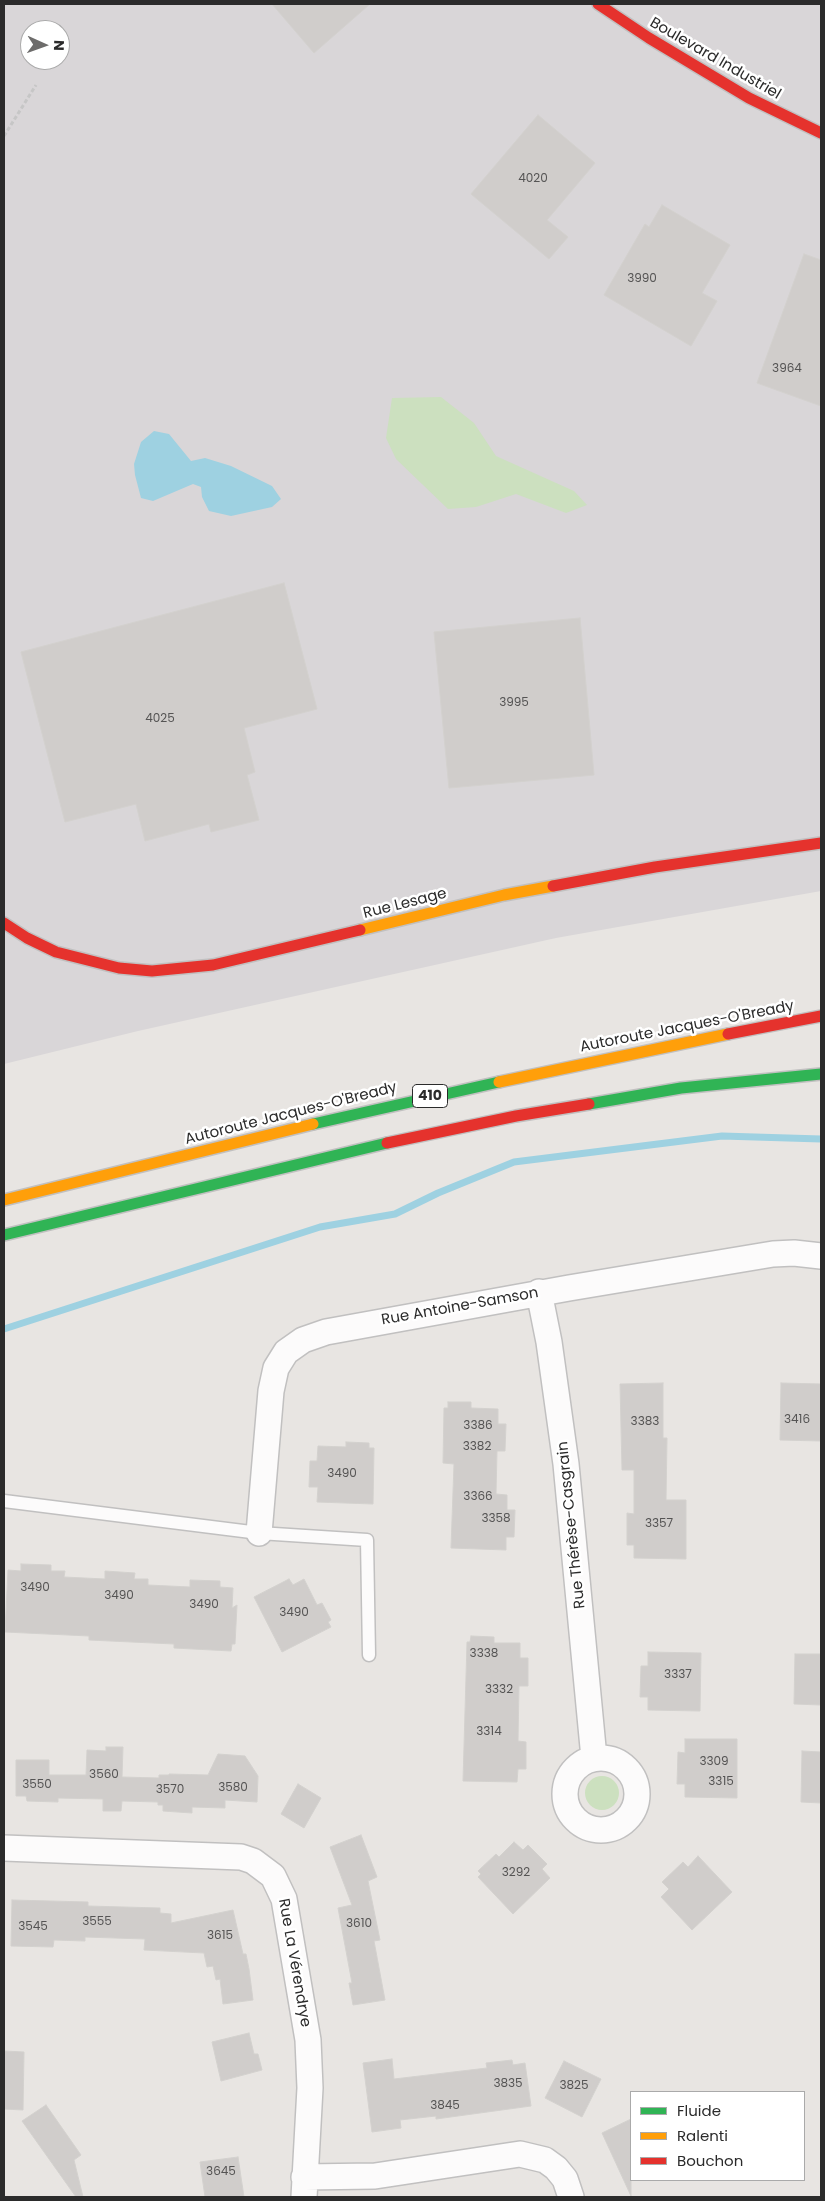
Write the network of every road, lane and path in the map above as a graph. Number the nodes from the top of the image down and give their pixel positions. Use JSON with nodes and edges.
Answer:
{"nodes":[{"id":1,"x":598,"y":4,"type":"edge"},
{"id":2,"x":36,"y":86,"type":"dead end"},
{"id":3,"x":821,"y":133,"type":"edge"},
{"id":4,"x":4,"y":136,"type":"edge"},
{"id":5,"x":821,"y":843,"type":"edge"},
{"id":6,"x":4,"y":923,"type":"edge"},
{"id":7,"x":821,"y":1016,"type":"edge"},
{"id":8,"x":821,"y":1074,"type":"edge"},
{"id":9,"x":4,"y":1200,"type":"edge"},
{"id":10,"x":4,"y":1234,"type":"edge"},
{"id":11,"x":821,"y":1256,"type":"edge"},
{"id":12,"x":538,"y":1292,"type":"junction"},
{"id":13,"x":4,"y":1501,"type":"edge"},
{"id":14,"x":259,"y":1533,"type":"junction"},
{"id":15,"x":369,"y":1655,"type":"dead end"},
{"id":16,"x":594,"y":1758,"type":"dead end"},
{"id":17,"x":4,"y":1848,"type":"edge"},
{"id":18,"x":304,"y":2187,"type":"edge"},
{"id":19,"x":571,"y":2197,"type":"edge"}],
"edges":[{"from":1,"to":3,"type":"main road","name":"Boulevard Industriel"},
{"from":2,"to":4,"type":"path"},
{"from":5,"to":6,"type":"main road","name":"Rue Lesage"},
{"from":7,"to":9,"type":"main road","name":"Autoroute Jacques-O'Bready","number":"410"},
{"from":8,"to":10,"type":"main road","number":"410"},
{"from":11,"to":12,"type":"street","name":"Rue Antoine-Samson"},
{"from":12,"to":14,"type":"street","name":"Rue Antoine-Samson"},
{"from":12,"to":16,"type":"street","name":"Rue Thérèse-Casgrain"},
{"from":13,"to":14,"type":"lane"},
{"from":14,"to":15,"type":"lane"},
{"from":17,"to":18,"type":"street","name":"Rue La Vérendrye"},
{"from":18,"to":19,"type":"street","name":"Rue La Vérendrye"}]}
